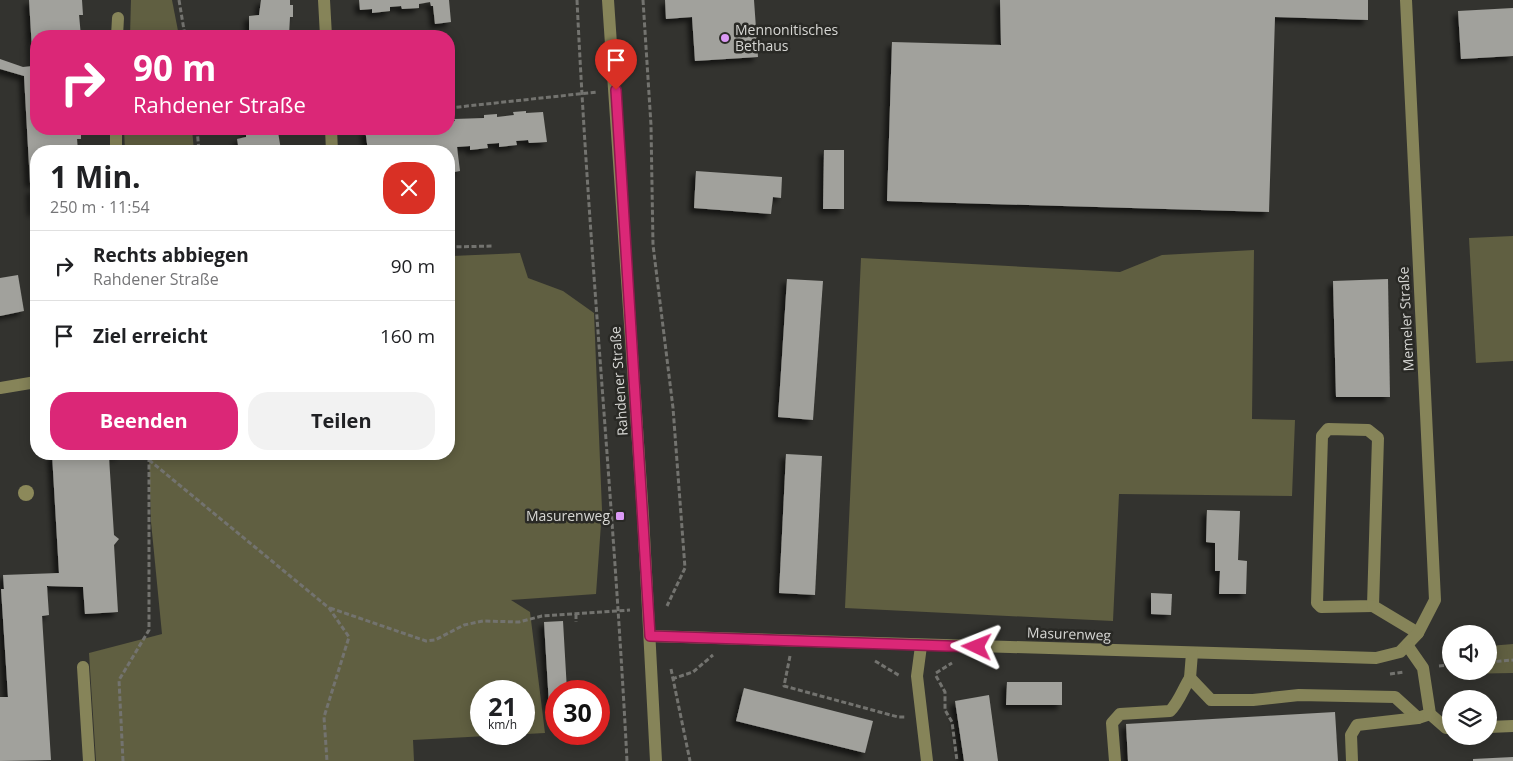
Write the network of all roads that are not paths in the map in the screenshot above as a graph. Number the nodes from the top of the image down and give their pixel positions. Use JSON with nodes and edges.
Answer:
{"nodes":[{"id":1,"x":324,"y":0,"type":"edge"},
{"id":2,"x":608,"y":0,"type":"edge"},
{"id":3,"x":1406,"y":0,"type":"edge"},
{"id":4,"x":118,"y":18,"type":"dead end"},
{"id":5,"x":117,"y":30,"type":"edge"},
{"id":6,"x":326,"y":30,"type":"edge"},
{"id":7,"x":30,"y":383,"type":"edge"},
{"id":8,"x":0,"y":388,"type":"edge"},
{"id":9,"x":1373,"y":606,"type":"junction"},
{"id":10,"x":1418,"y":633,"type":"junction"},
{"id":11,"x":650,"y":636,"type":"junction"},
{"id":12,"x":1407,"y":645,"type":"junction"},
{"id":13,"x":921,"y":646,"type":"junction"},
{"id":14,"x":1192,"y":653,"type":"junction"},
{"id":15,"x":83,"y":668,"type":"dead end"},
{"id":16,"x":1190,"y":678,"type":"junction"},
{"id":17,"x":1424,"y":716,"type":"junction"},
{"id":18,"x":1442,"y":726,"type":"edge"},
{"id":19,"x":1513,"y":726,"type":"edge"},
{"id":20,"x":1497,"y":727,"type":"edge"},
{"id":21,"x":89,"y":761,"type":"edge"},
{"id":22,"x":656,"y":761,"type":"edge"},
{"id":23,"x":927,"y":761,"type":"edge"},
{"id":24,"x":1115,"y":761,"type":"edge"},
{"id":25,"x":1352,"y":761,"type":"edge"}],
"edges":[{"from":1,"to":6,"type":"street"},
{"from":2,"to":11,"type":"street","name":"Rahdener Straße"},
{"from":3,"to":10,"type":"street","name":"Memeler Straße"},
{"from":4,"to":5,"type":"street"},
{"from":7,"to":8,"type":"street"},
{"from":9,"to":9,"type":"street"},
{"from":9,"to":10,"type":"street"},
{"from":10,"to":12,"type":"street","name":"Masurenweg"},
{"from":11,"to":13,"type":"street","name":"Masurenweg"},
{"from":11,"to":22,"type":"street","name":"Rahdener Straße"},
{"from":12,"to":14,"type":"street","name":"Masurenweg"},
{"from":12,"to":17,"type":"street"},
{"from":13,"to":14,"type":"street","name":"Masurenweg"},
{"from":13,"to":23,"type":"street"},
{"from":14,"to":16,"type":"street"},
{"from":15,"to":21,"type":"street"},
{"from":16,"to":17,"type":"street"},
{"from":16,"to":24,"type":"street"},
{"from":17,"to":18,"type":"street"},
{"from":17,"to":25,"type":"street"},
{"from":19,"to":20,"type":"street"}]}
